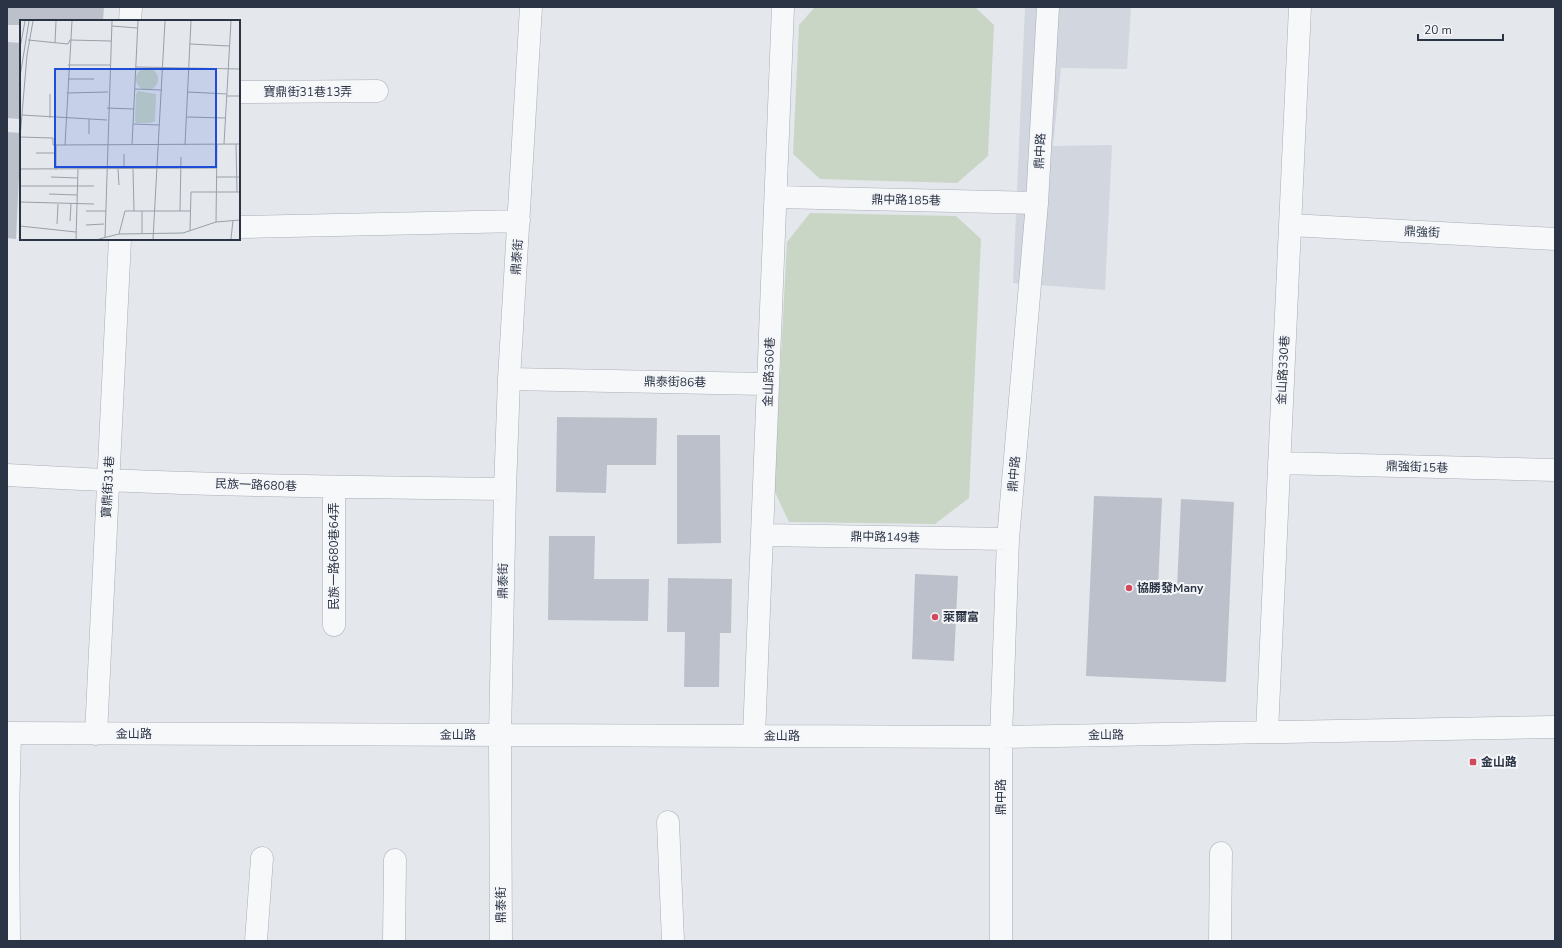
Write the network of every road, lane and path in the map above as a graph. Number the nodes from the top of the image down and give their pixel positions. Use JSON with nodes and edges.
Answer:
{"nodes":[{"id":1,"x":131,"y":7,"type":"edge"},
{"id":2,"x":531,"y":7,"type":"edge"},
{"id":3,"x":783,"y":7,"type":"edge"},
{"id":4,"x":1048,"y":7,"type":"edge"},
{"id":5,"x":1300,"y":7,"type":"edge"},
{"id":6,"x":130,"y":20,"type":"edge"},
{"id":7,"x":377,"y":91,"type":"dead end"},
{"id":8,"x":240,"y":92,"type":"edge"},
{"id":9,"x":776,"y":197,"type":"junction"},
{"id":10,"x":1037,"y":203,"type":"junction"},
{"id":11,"x":519,"y":221,"type":"junction"},
{"id":12,"x":1290,"y":225,"type":"junction"},
{"id":13,"x":240,"y":227,"type":"edge"},
{"id":14,"x":1555,"y":239,"type":"edge"},
{"id":15,"x":120,"y":240,"type":"edge"},
{"id":16,"x":509,"y":380,"type":"junction"},
{"id":17,"x":768,"y":384,"type":"junction"},
{"id":18,"x":1279,"y":463,"type":"junction"},
{"id":19,"x":1555,"y":470,"type":"edge"},
{"id":20,"x":7,"y":475,"type":"edge"},
{"id":21,"x":108,"y":481,"type":"junction"},
{"id":22,"x":334,"y":487,"type":"junction"},
{"id":23,"x":505,"y":489,"type":"junction"},
{"id":24,"x":762,"y":535,"type":"junction"},
{"id":25,"x":1008,"y":539,"type":"junction"},
{"id":26,"x":334,"y":625,"type":"dead end"},
{"id":27,"x":1555,"y":727,"type":"edge"},
{"id":28,"x":1267,"y":732,"type":"junction"},
{"id":29,"x":8,"y":734,"type":"edge"},
{"id":30,"x":96,"y":734,"type":"junction"},
{"id":31,"x":500,"y":736,"type":"junction"},
{"id":32,"x":754,"y":736,"type":"junction"},
{"id":33,"x":1001,"y":737,"type":"junction"},
{"id":34,"x":8,"y":814,"type":"edge"},
{"id":35,"x":668,"y":822,"type":"dead end"},
{"id":36,"x":1221,"y":853,"type":"dead end"},
{"id":37,"x":262,"y":858,"type":"dead end"},
{"id":38,"x":395,"y":860,"type":"dead end"},
{"id":39,"x":9,"y":941,"type":"edge"},
{"id":40,"x":256,"y":941,"type":"edge"},
{"id":41,"x":394,"y":941,"type":"edge"},
{"id":42,"x":501,"y":941,"type":"edge"},
{"id":43,"x":673,"y":941,"type":"edge"},
{"id":44,"x":1001,"y":941,"type":"edge"},
{"id":45,"x":1220,"y":941,"type":"edge"}],
"edges":[{"from":1,"to":6,"type":"street"},
{"from":2,"to":11,"type":"street","name":"鼎泰街"},
{"from":3,"to":9,"type":"street","name":"金山路360巷"},
{"from":4,"to":10,"type":"street","name":"鼎中路"},
{"from":5,"to":12,"type":"street","name":"金山路330巷"},
{"from":7,"to":8,"type":"street","name":"寶鼎街31巷13弄"},
{"from":9,"to":10,"type":"street","name":"鼎中路185巷"},
{"from":9,"to":17,"type":"street","name":"金山路360巷"},
{"from":10,"to":25,"type":"street","name":"鼎中路"},
{"from":11,"to":13,"type":"street","name":"鼎泰街"},
{"from":11,"to":16,"type":"street","name":"鼎泰街"},
{"from":12,"to":14,"type":"street","name":"鼎強街"},
{"from":12,"to":18,"type":"street","name":"金山路330巷"},
{"from":15,"to":21,"type":"street","name":"寶鼎街31巷"},
{"from":16,"to":17,"type":"street","name":"鼎泰街86巷"},
{"from":16,"to":23,"type":"street","name":"鼎泰街"},
{"from":17,"to":24,"type":"street","name":"金山路360巷"},
{"from":18,"to":19,"type":"street","name":"鼎強街15巷"},
{"from":18,"to":28,"type":"street","name":"金山路330巷"},
{"from":20,"to":21,"type":"street","name":"民族一路680巷"},
{"from":21,"to":22,"type":"street","name":"民族一路680巷"},
{"from":21,"to":30,"type":"street","name":"寶鼎街31巷"},
{"from":22,"to":23,"type":"street","name":"民族一路680巷"},
{"from":22,"to":26,"type":"street","name":"民族一路680巷64弄"},
{"from":23,"to":31,"type":"street","name":"鼎泰街"},
{"from":24,"to":25,"type":"street","name":"鼎中路149巷"},
{"from":24,"to":32,"type":"street","name":"金山路360巷"},
{"from":25,"to":33,"type":"street","name":"鼎中路"},
{"from":27,"to":28,"type":"street","name":"金山路"},
{"from":28,"to":33,"type":"street","name":"金山路"},
{"from":29,"to":30,"type":"street","name":"金山路"},
{"from":29,"to":34,"type":"street"},
{"from":30,"to":31,"type":"street","name":"金山路"},
{"from":31,"to":32,"type":"street","name":"金山路"},
{"from":31,"to":42,"type":"street","name":"鼎泰街"},
{"from":32,"to":33,"type":"street","name":"金山路"},
{"from":33,"to":44,"type":"street","name":"鼎中路"},
{"from":34,"to":39,"type":"street"},
{"from":35,"to":43,"type":"street"},
{"from":36,"to":45,"type":"street"},
{"from":37,"to":40,"type":"street"},
{"from":38,"to":41,"type":"street"}]}
